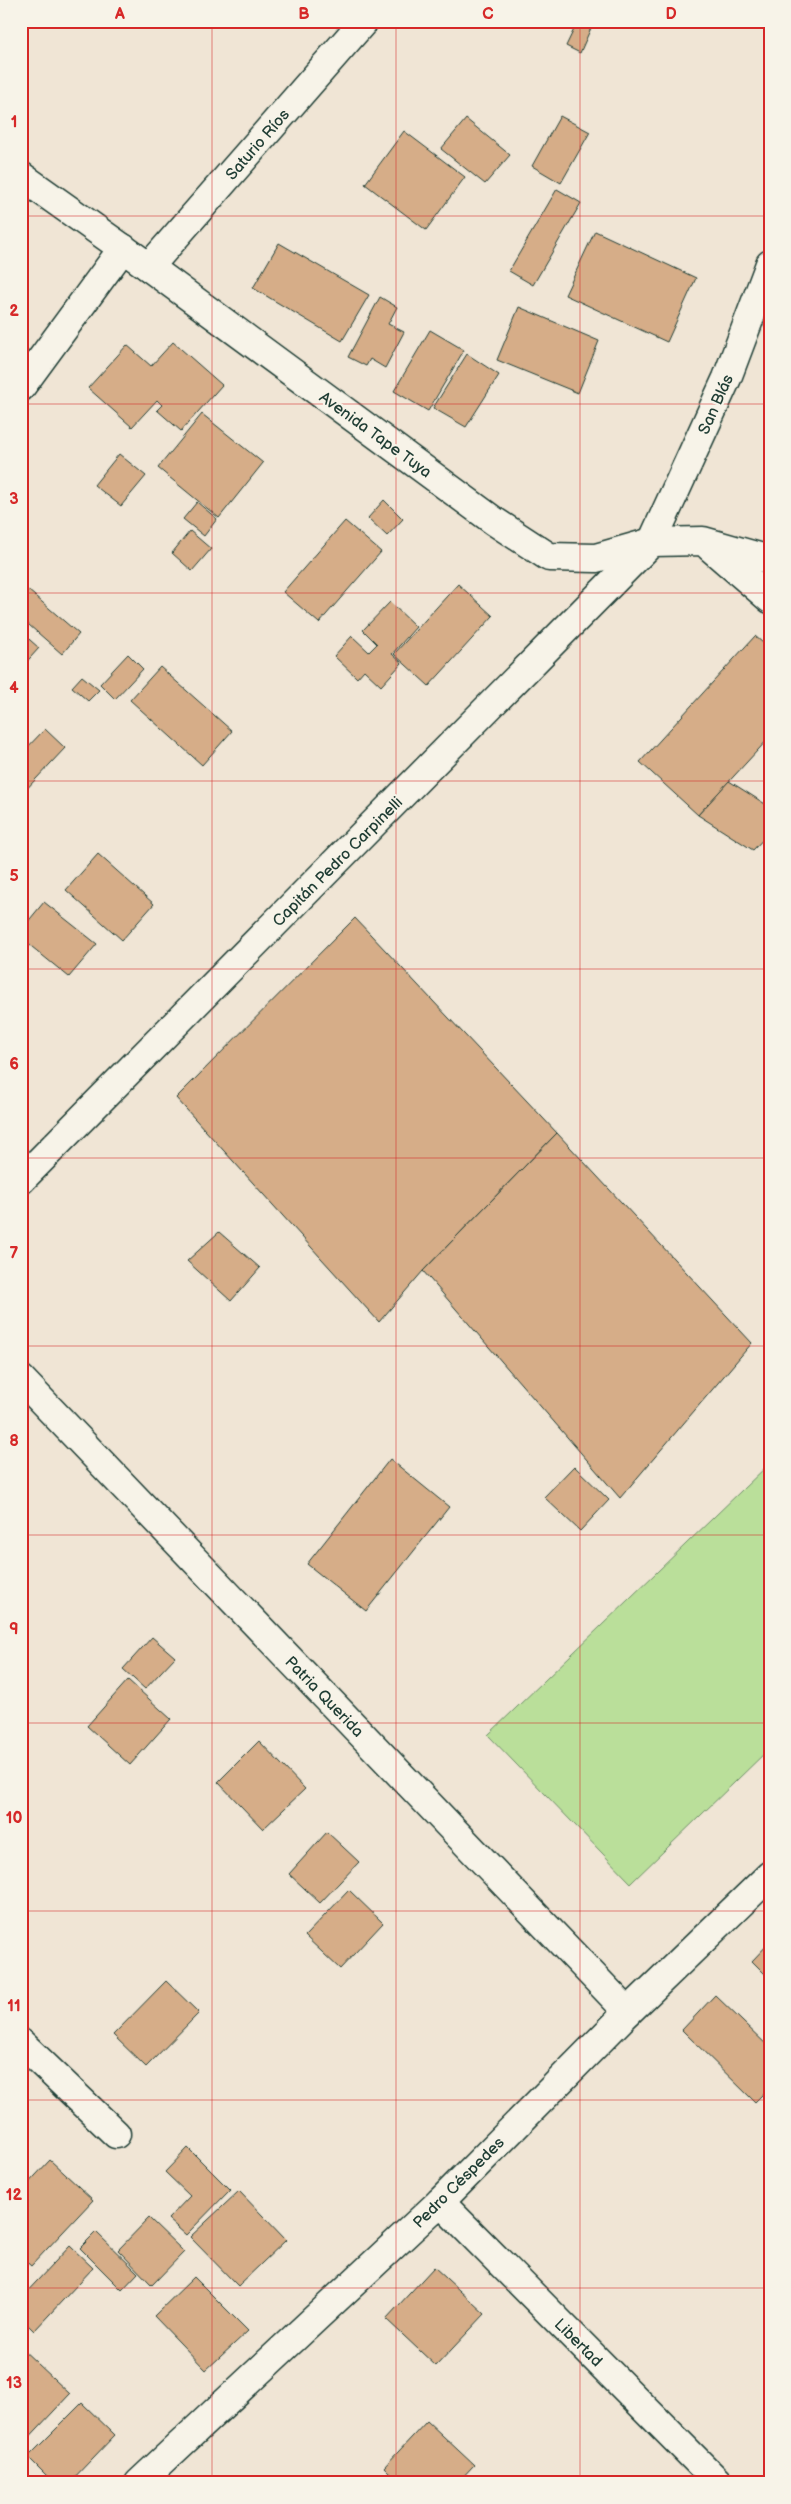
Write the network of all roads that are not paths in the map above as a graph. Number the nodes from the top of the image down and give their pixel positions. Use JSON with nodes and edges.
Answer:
{"nodes":[{"id":1,"x":364,"y":21,"type":"edge"},
{"id":2,"x":21,"y":176,"type":"edge"},
{"id":3,"x":123,"y":248,"type":"junction"},
{"id":4,"x":770,"y":264,"type":"edge"},
{"id":5,"x":149,"y":267,"type":"junction"},
{"id":6,"x":21,"y":388,"type":"edge"},
{"id":7,"x":703,"y":541,"type":"junction"},
{"id":8,"x":652,"y":542,"type":"junction"},
{"id":9,"x":770,"y":560,"type":"edge"},
{"id":10,"x":770,"y":599,"type":"edge"},
{"id":11,"x":21,"y":1180,"type":"edge"},
{"id":12,"x":21,"y":1379,"type":"edge"},
{"id":13,"x":770,"y":1875,"type":"edge"},
{"id":14,"x":628,"y":2012,"type":"junction"},
{"id":15,"x":21,"y":2043,"type":"edge"},
{"id":16,"x":116,"y":2134,"type":"dead end"},
{"id":17,"x":440,"y":2202,"type":"junction"},
{"id":18,"x":140,"y":2483,"type":"edge"},
{"id":19,"x":719,"y":2483,"type":"edge"}],
"edges":[{"from":1,"to":5,"type":"street","name":"Saturio Ríos"},
{"from":2,"to":3,"type":"street","name":"Avenida Tape Tuya"},
{"from":3,"to":5,"type":"street","name":"Avenida Tape Tuya"},
{"from":3,"to":6,"type":"street"},
{"from":4,"to":8,"type":"street","name":"San Blás"},
{"from":5,"to":8,"type":"street","name":"Avenida Tape Tuya"},
{"from":7,"to":8,"type":"street","name":"Avenida Tape Tuya"},
{"from":7,"to":9,"type":"street","name":"Avenida Tape Tuya"},
{"from":7,"to":10,"type":"street"},
{"from":8,"to":11,"type":"street","name":"Capitán Pedro Carpinelli"},
{"from":12,"to":14,"type":"street","name":"Patria Querida"},
{"from":13,"to":14,"type":"street","name":"Pedro Céspedes"},
{"from":14,"to":17,"type":"street","name":"Pedro Céspedes"},
{"from":15,"to":16,"type":"street"},
{"from":17,"to":18,"type":"street","name":"Pedro Céspedes"},
{"from":17,"to":19,"type":"street","name":"Libertad"}]}
